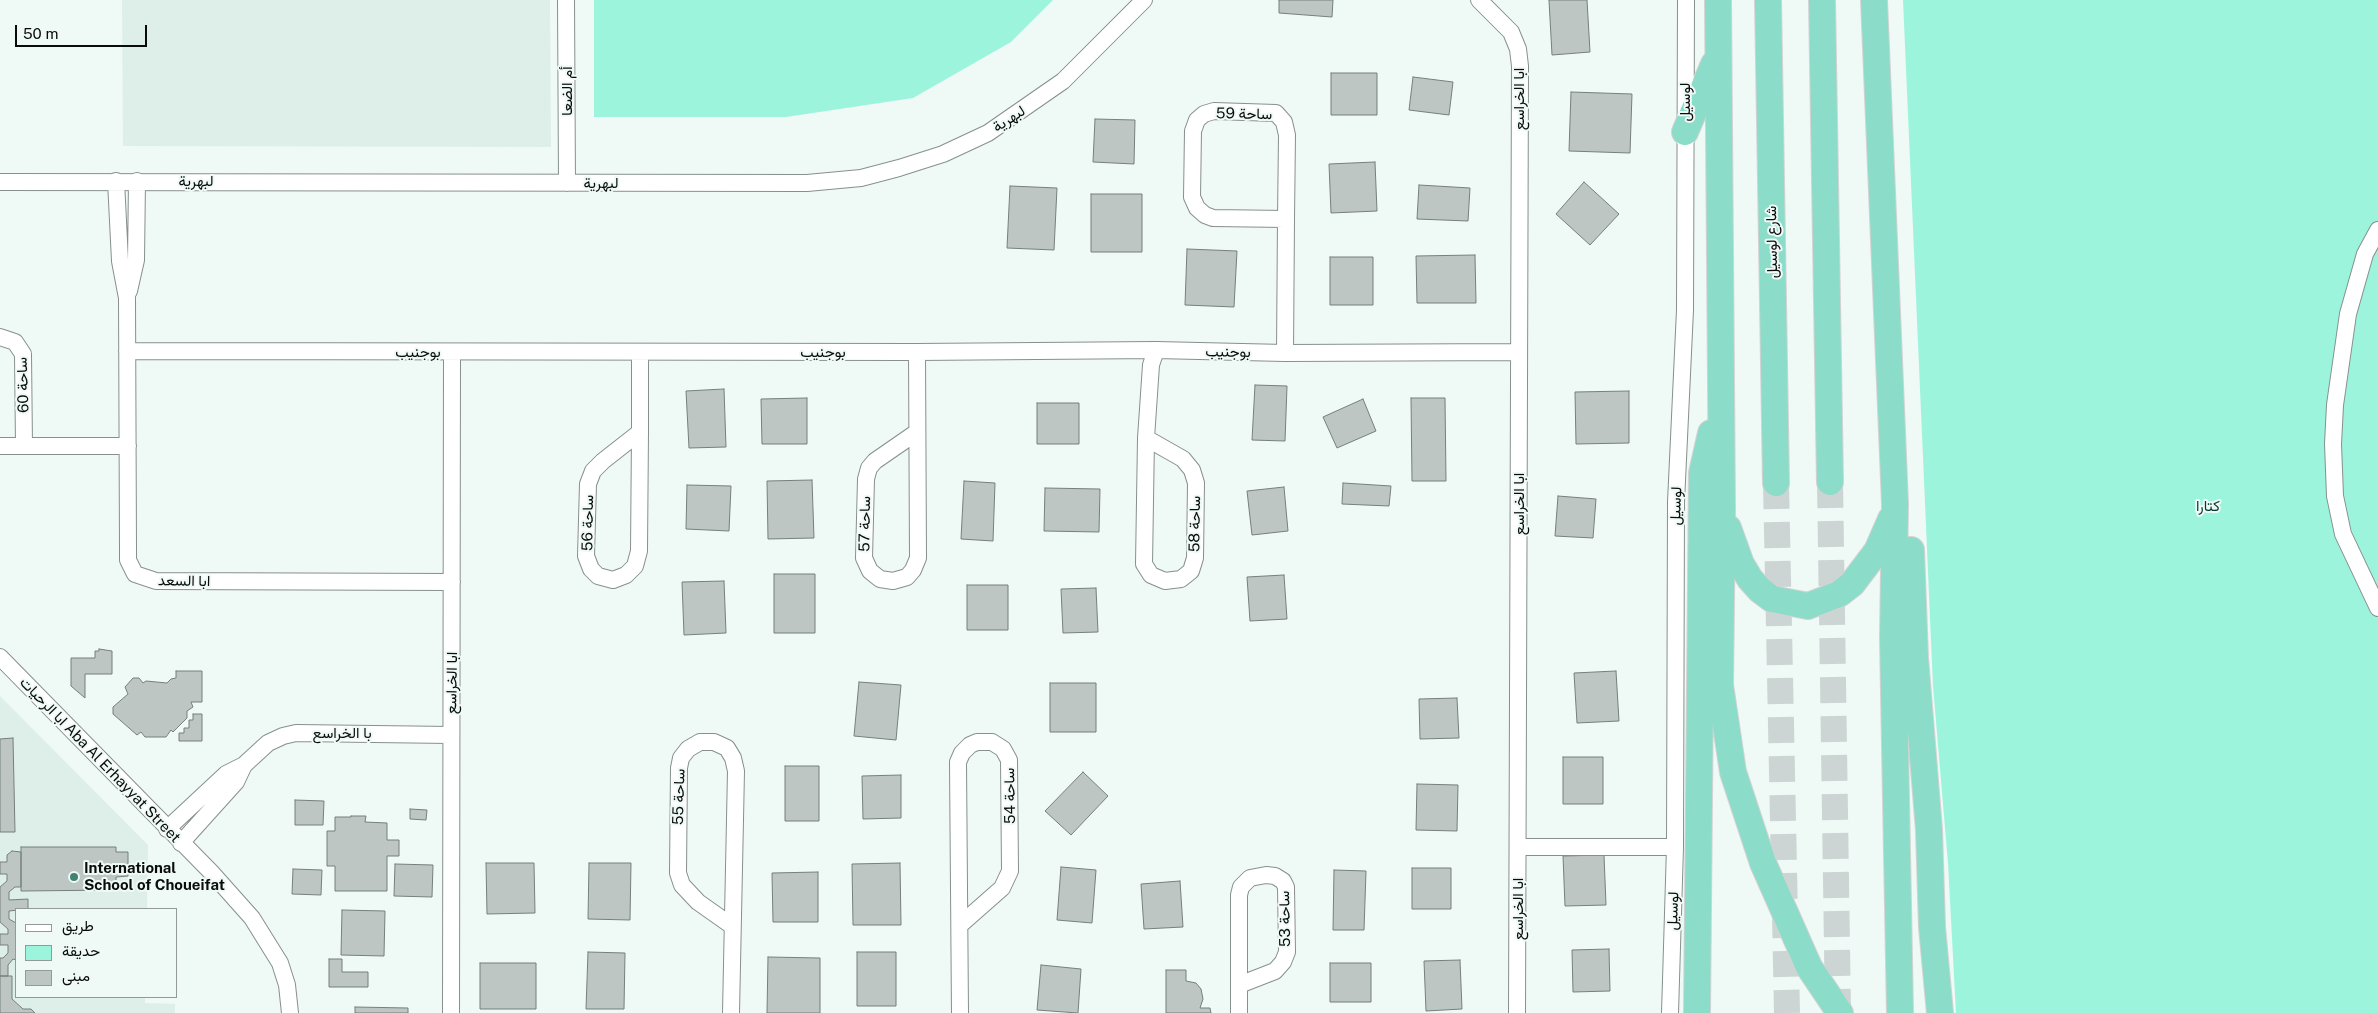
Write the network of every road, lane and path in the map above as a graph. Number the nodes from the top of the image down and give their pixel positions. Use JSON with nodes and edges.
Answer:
{"nodes":[{"id":1,"x":566,"y":0,"type":"edge"},
{"id":2,"x":1144,"y":0,"type":"edge"},
{"id":3,"x":1686,"y":0,"type":"edge"},
{"id":4,"x":1718,"y":0,"type":"edge"},
{"id":5,"x":1768,"y":0,"type":"edge"},
{"id":6,"x":1822,"y":0,"type":"edge"},
{"id":7,"x":1874,"y":0,"type":"edge"},
{"id":8,"x":1485,"y":2,"type":"edge"},
{"id":9,"x":1718,"y":54,"type":"junction"},
{"id":10,"x":1685,"y":132,"type":"junction"},
{"id":11,"x":116,"y":181,"type":"junction"},
{"id":12,"x":137,"y":181,"type":"junction"},
{"id":13,"x":0,"y":182,"type":"edge"},
{"id":14,"x":567,"y":182,"type":"junction"},
{"id":15,"x":1286,"y":219,"type":"junction"},
{"id":16,"x":2378,"y":230,"type":"edge"},
{"id":17,"x":127,"y":298,"type":"junction"},
{"id":18,"x":1888,"y":305,"type":"junction"},
{"id":19,"x":0,"y":337,"type":"edge"},
{"id":20,"x":1156,"y":350,"type":"junction"},
{"id":21,"x":127,"y":351,"type":"junction"},
{"id":22,"x":452,"y":352,"type":"junction"},
{"id":23,"x":640,"y":352,"type":"junction"},
{"id":24,"x":918,"y":352,"type":"junction"},
{"id":25,"x":1519,"y":352,"type":"junction"},
{"id":26,"x":1285,"y":353,"type":"junction"},
{"id":27,"x":1722,"y":386,"type":"junction"},
{"id":28,"x":640,"y":432,"type":"junction"},
{"id":29,"x":917,"y":432,"type":"junction"},
{"id":30,"x":1146,"y":438,"type":"junction"},
{"id":31,"x":0,"y":446,"type":"edge"},
{"id":32,"x":24,"y":446,"type":"junction"},
{"id":33,"x":128,"y":446,"type":"junction"},
{"id":34,"x":1830,"y":482,"type":"tunnel mouth"},
{"id":35,"x":1776,"y":483,"type":"tunnel mouth"},
{"id":36,"x":1895,"y":504,"type":"junction"},
{"id":37,"x":1722,"y":510,"type":"junction"},
{"id":38,"x":452,"y":582,"type":"junction"},
{"id":39,"x":2378,"y":608,"type":"edge"},
{"id":40,"x":0,"y":657,"type":"edge"},
{"id":41,"x":451,"y":735,"type":"junction"},
{"id":42,"x":244,"y":765,"type":"junction"},
{"id":43,"x":167,"y":829,"type":"junction"},
{"id":44,"x":181,"y":843,"type":"junction"},
{"id":45,"x":1518,"y":847,"type":"junction"},
{"id":46,"x":1675,"y":847,"type":"junction"},
{"id":47,"x":960,"y":924,"type":"junction"},
{"id":48,"x":732,"y":926,"type":"junction"},
{"id":49,"x":1239,"y":985,"type":"junction"},
{"id":50,"x":290,"y":1013,"type":"edge"},
{"id":51,"x":451,"y":1013,"type":"edge"},
{"id":52,"x":731,"y":1013,"type":"edge"},
{"id":53,"x":960,"y":1013,"type":"edge"},
{"id":54,"x":1238,"y":1013,"type":"edge"},
{"id":55,"x":1517,"y":1013,"type":"edge"},
{"id":56,"x":1670,"y":1013,"type":"edge"},
{"id":57,"x":1697,"y":1013,"type":"edge"},
{"id":58,"x":1840,"y":1013,"type":"edge"},
{"id":59,"x":1900,"y":1013,"type":"edge"},
{"id":60,"x":1940,"y":1013,"type":"edge"}],
"edges":[{"from":1,"to":14,"type":"street","name":"أم الضعا"},
{"from":2,"to":14,"type":"street","name":"لبهرية"},
{"from":3,"to":10,"type":"street","name":"لوسيل"},
{"from":4,"to":9,"type":"highway"},
{"from":5,"to":35,"type":"highway","name":"شارع لوسيل"},
{"from":6,"to":34,"type":"highway"},
{"from":7,"to":18,"type":"highway"},
{"from":8,"to":25,"type":"street","name":"ابا الخراسع"},
{"from":9,"to":10,"type":"highway"},
{"from":9,"to":27,"type":"highway"},
{"from":10,"to":46,"type":"street","name":"لوسيل"},
{"from":11,"to":12,"type":"street","name":"لبهرية"},
{"from":11,"to":13,"type":"street","name":"لبهرية"},
{"from":11,"to":17,"type":"street","name":"ابا السعد"},
{"from":12,"to":14,"type":"street","name":"لبهرية"},
{"from":12,"to":17,"type":"street","name":"ابا السعد"},
{"from":15,"to":15,"type":"street","name":"ساحة 59"},
{"from":15,"to":26,"type":"street","name":"ساحة 59"},
{"from":16,"to":39,"type":"street"},
{"from":17,"to":21,"type":"street","name":"ابا السعد"},
{"from":18,"to":36,"type":"highway"},
{"from":18,"to":60,"type":"highway"},
{"from":19,"to":32,"type":"street","name":"ساحة 60"},
{"from":20,"to":24,"type":"street","name":"بوجنيب"},
{"from":20,"to":26,"type":"street","name":"بوجنيب"},
{"from":20,"to":30,"type":"street","name":"ساحة 58"},
{"from":21,"to":22,"type":"street","name":"بوجنيب"},
{"from":21,"to":33,"type":"street","name":"ابا السعد"},
{"from":22,"to":23,"type":"street","name":"بوجنيب"},
{"from":22,"to":38,"type":"street","name":"ابا الخراسع"},
{"from":23,"to":24,"type":"street","name":"بوجنيب"},
{"from":23,"to":28,"type":"street","name":"ساحة 56"},
{"from":24,"to":29,"type":"street","name":"ساحة 57"},
{"from":25,"to":26,"type":"street","name":"بوجنيب"},
{"from":25,"to":45,"type":"street","name":"ابا الخراسع"},
{"from":27,"to":37,"type":"highway"},
{"from":27,"to":57,"type":"highway"},
{"from":28,"to":28,"type":"street","name":"ساحة 56"},
{"from":29,"to":29,"type":"street","name":"ساحة 57"},
{"from":30,"to":30,"type":"street","name":"ساحة 58"},
{"from":31,"to":32,"type":"street"},
{"from":32,"to":33,"type":"street"},
{"from":33,"to":38,"type":"street","name":"ابا السعد"},
{"from":36,"to":37,"type":"highway"},
{"from":36,"to":59,"type":"highway"},
{"from":37,"to":58,"type":"highway"},
{"from":38,"to":41,"type":"street","name":"ابا الخراسع"},
{"from":40,"to":43,"type":"street","name":"ابا الرحيات Aba Al Erhayyat Street"},
{"from":41,"to":42,"type":"street","name":"با الخراسع"},
{"from":41,"to":51,"type":"street","name":"ابا الخراسع"},
{"from":42,"to":43,"type":"street","name":"با الخراسع"},
{"from":42,"to":44,"type":"street","name":"با الخراسع"},
{"from":43,"to":44,"type":"street","name":"ابا الرحيات Aba Al Erhayyat Street"},
{"from":44,"to":50,"type":"street","name":"ابا الرحيات Aba Al Erhayyat Street"},
{"from":45,"to":46,"type":"street"},
{"from":45,"to":55,"type":"street","name":"ابا الخراسع"},
{"from":46,"to":56,"type":"street","name":"لوسيل"},
{"from":47,"to":47,"type":"street","name":"ساحة 54"},
{"from":47,"to":53,"type":"street","name":"ساحة 54"},
{"from":48,"to":48,"type":"street","name":"ساحة 55"},
{"from":48,"to":52,"type":"street","name":"ساحة 55"},
{"from":49,"to":49,"type":"street","name":"ساحة 53"},
{"from":49,"to":54,"type":"street","name":"ساحة 53"}]}
